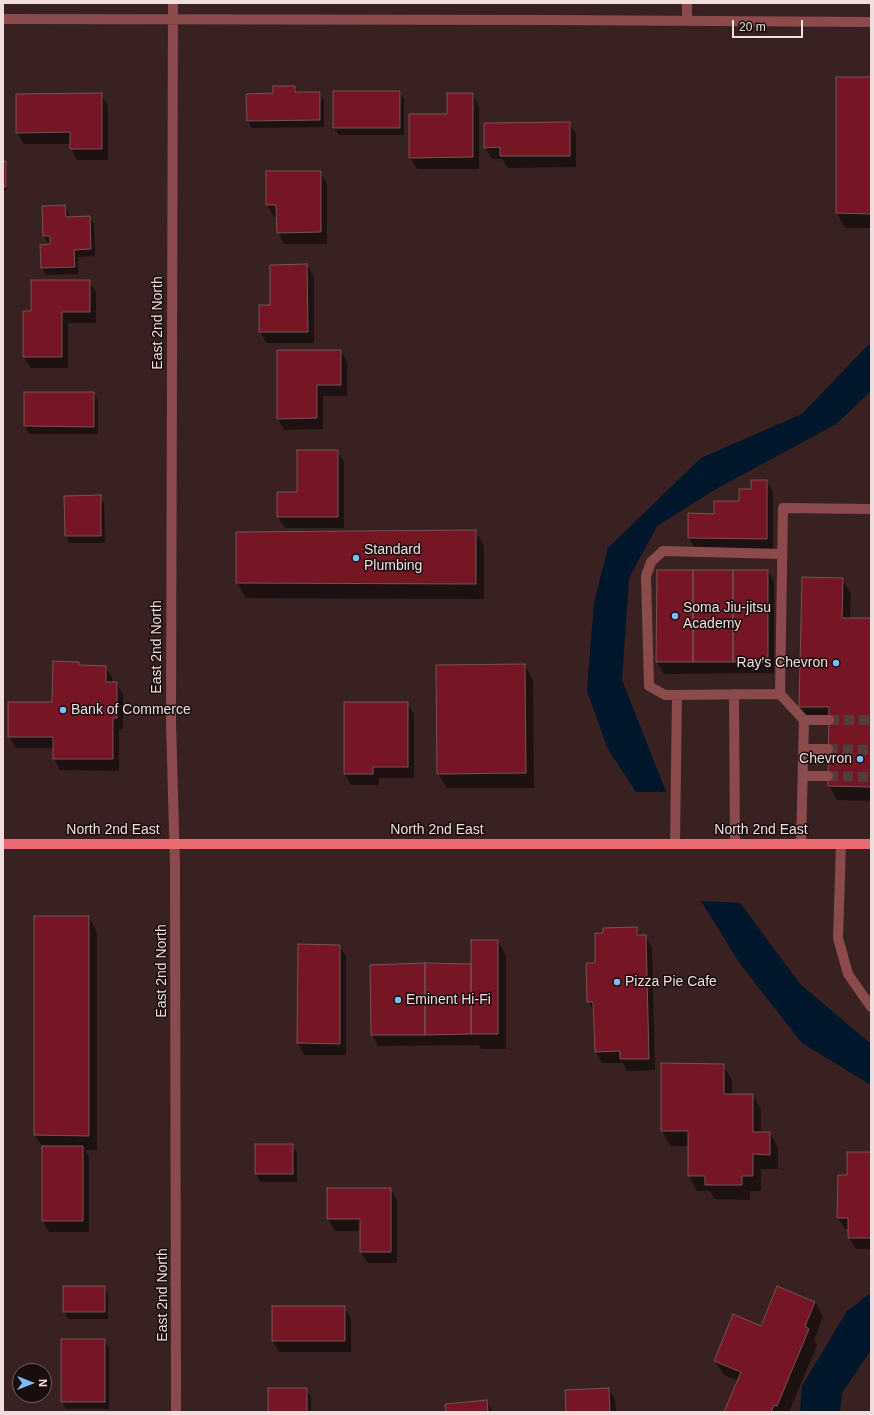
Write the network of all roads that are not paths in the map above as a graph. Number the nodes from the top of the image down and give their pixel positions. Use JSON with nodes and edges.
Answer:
{"nodes":[{"id":1,"x":173,"y":3,"type":"edge"},
{"id":2,"x":687,"y":3,"type":"edge"},
{"id":3,"x":3,"y":19,"type":"edge"},
{"id":4,"x":173,"y":19,"type":"junction"},
{"id":5,"x":687,"y":21,"type":"junction"},
{"id":6,"x":871,"y":22,"type":"edge"},
{"id":7,"x":871,"y":509,"type":"edge"},
{"id":8,"x":782,"y":554,"type":"junction"},
{"id":9,"x":734,"y":694,"type":"junction"},
{"id":10,"x":780,"y":694,"type":"junction"},
{"id":11,"x":677,"y":695,"type":"junction"},
{"id":12,"x":804,"y":720,"type":"junction"},
{"id":13,"x":829,"y":720,"type":"tunnel mouth"},
{"id":14,"x":803,"y":749,"type":"junction"},
{"id":15,"x":828,"y":749,"type":"tunnel mouth"},
{"id":16,"x":803,"y":776,"type":"junction"},
{"id":17,"x":828,"y":776,"type":"tunnel mouth"},
{"id":18,"x":3,"y":844,"type":"edge"},
{"id":19,"x":174,"y":844,"type":"junction"},
{"id":20,"x":675,"y":844,"type":"junction"},
{"id":21,"x":735,"y":844,"type":"junction"},
{"id":22,"x":801,"y":844,"type":"junction"},
{"id":23,"x":841,"y":844,"type":"junction"},
{"id":24,"x":871,"y":844,"type":"edge"},
{"id":25,"x":871,"y":1007,"type":"edge"},
{"id":26,"x":176,"y":1412,"type":"edge"}],
"edges":[{"from":1,"to":4,"type":"street","name":"East 2nd North"},
{"from":2,"to":5,"type":"street"},
{"from":3,"to":4,"type":"street"},
{"from":4,"to":5,"type":"street"},
{"from":4,"to":19,"type":"street","name":"East 2nd North"},
{"from":5,"to":6,"type":"street"},
{"from":7,"to":8,"type":"street"},
{"from":8,"to":10,"type":"street"},
{"from":8,"to":11,"type":"street"},
{"from":9,"to":10,"type":"street"},
{"from":9,"to":11,"type":"street"},
{"from":9,"to":21,"type":"street"},
{"from":10,"to":12,"type":"street"},
{"from":11,"to":20,"type":"street"},
{"from":12,"to":13,"type":"street"},
{"from":12,"to":14,"type":"street"},
{"from":14,"to":15,"type":"street"},
{"from":14,"to":16,"type":"street"},
{"from":16,"to":17,"type":"street"},
{"from":16,"to":22,"type":"street"},
{"from":18,"to":19,"type":"main road","name":"North 2nd East"},
{"from":19,"to":20,"type":"main road","name":"North 2nd East"},
{"from":19,"to":26,"type":"street","name":"East 2nd North"},
{"from":20,"to":21,"type":"main road","name":"North 2nd East"},
{"from":21,"to":22,"type":"main road","name":"North 2nd East"},
{"from":22,"to":23,"type":"main road","name":"North 2nd East"},
{"from":23,"to":24,"type":"main road","name":"North 2nd East"},
{"from":23,"to":25,"type":"street"}]}
